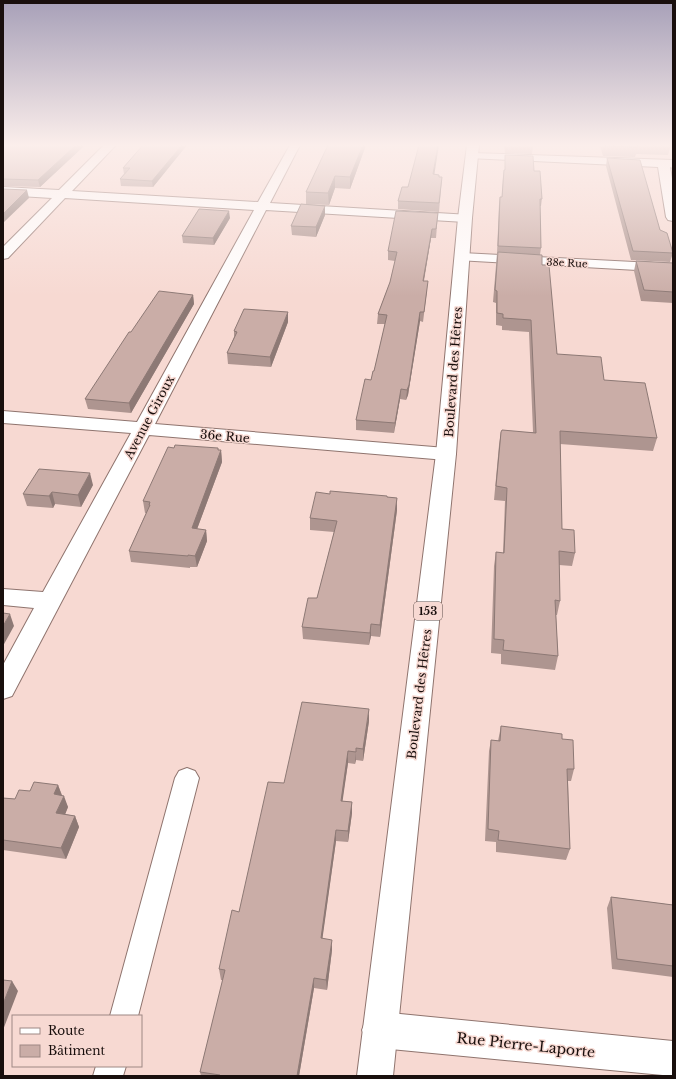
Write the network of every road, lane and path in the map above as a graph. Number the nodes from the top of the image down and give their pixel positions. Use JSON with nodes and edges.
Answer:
{"nodes":[{"id":1,"x":61,"y":195,"type":"edge"},
{"id":2,"x":85,"y":195,"type":"edge"},
{"id":3,"x":268,"y":195,"type":"edge"},
{"id":4,"x":468,"y":195,"type":"edge"},
{"id":5,"x":671,"y":195,"type":"edge"},
{"id":6,"x":262,"y":206,"type":"junction"},
{"id":7,"x":673,"y":217,"type":"edge"},
{"id":8,"x":465,"y":218,"type":"junction"},
{"id":9,"x":3,"y":255,"type":"edge"},
{"id":10,"x":462,"y":257,"type":"junction"},
{"id":11,"x":673,"y":268,"type":"edge"},
{"id":12,"x":3,"y":417,"type":"edge"},
{"id":13,"x":143,"y":429,"type":"junction"},
{"id":14,"x":446,"y":454,"type":"junction"},
{"id":15,"x":3,"y":597,"type":"edge"},
{"id":16,"x":50,"y":601,"type":"junction"},
{"id":17,"x":3,"y":690,"type":"edge"},
{"id":18,"x":187,"y":778,"type":"dead end"},
{"id":19,"x":124,"y":1015,"type":"edge"},
{"id":20,"x":380,"y":1030,"type":"junction"},
{"id":21,"x":673,"y":1059,"type":"edge"},
{"id":22,"x":375,"y":1076,"type":"edge"}],
"edges":[{"from":1,"to":9,"type":"street"},
{"from":2,"to":6,"type":"street"},
{"from":3,"to":6,"type":"street","name":"Avenue Giroux"},
{"from":4,"to":8,"type":"street","name":"Boulevard des Hêtres","number":"153"},
{"from":5,"to":7,"type":"street"},
{"from":6,"to":8,"type":"street"},
{"from":6,"to":13,"type":"street","name":"Avenue Giroux"},
{"from":8,"to":10,"type":"street","name":"Boulevard des Hêtres","number":"153"},
{"from":10,"to":11,"type":"street","name":"38e Rue"},
{"from":10,"to":14,"type":"street","name":"Boulevard des Hêtres","number":"153"},
{"from":12,"to":13,"type":"street","name":"36e Rue"},
{"from":13,"to":14,"type":"street","name":"36e Rue"},
{"from":13,"to":16,"type":"street","name":"Avenue Giroux"},
{"from":14,"to":20,"type":"street","name":"Boulevard des Hêtres","number":"153"},
{"from":15,"to":16,"type":"street"},
{"from":16,"to":17,"type":"street","name":"Avenue Giroux"},
{"from":18,"to":19,"type":"lane"},
{"from":20,"to":21,"type":"street","name":"Rue Pierre-Laporte"},
{"from":20,"to":22,"type":"street","name":"Boulevard des Hêtres","number":"153"}]}
